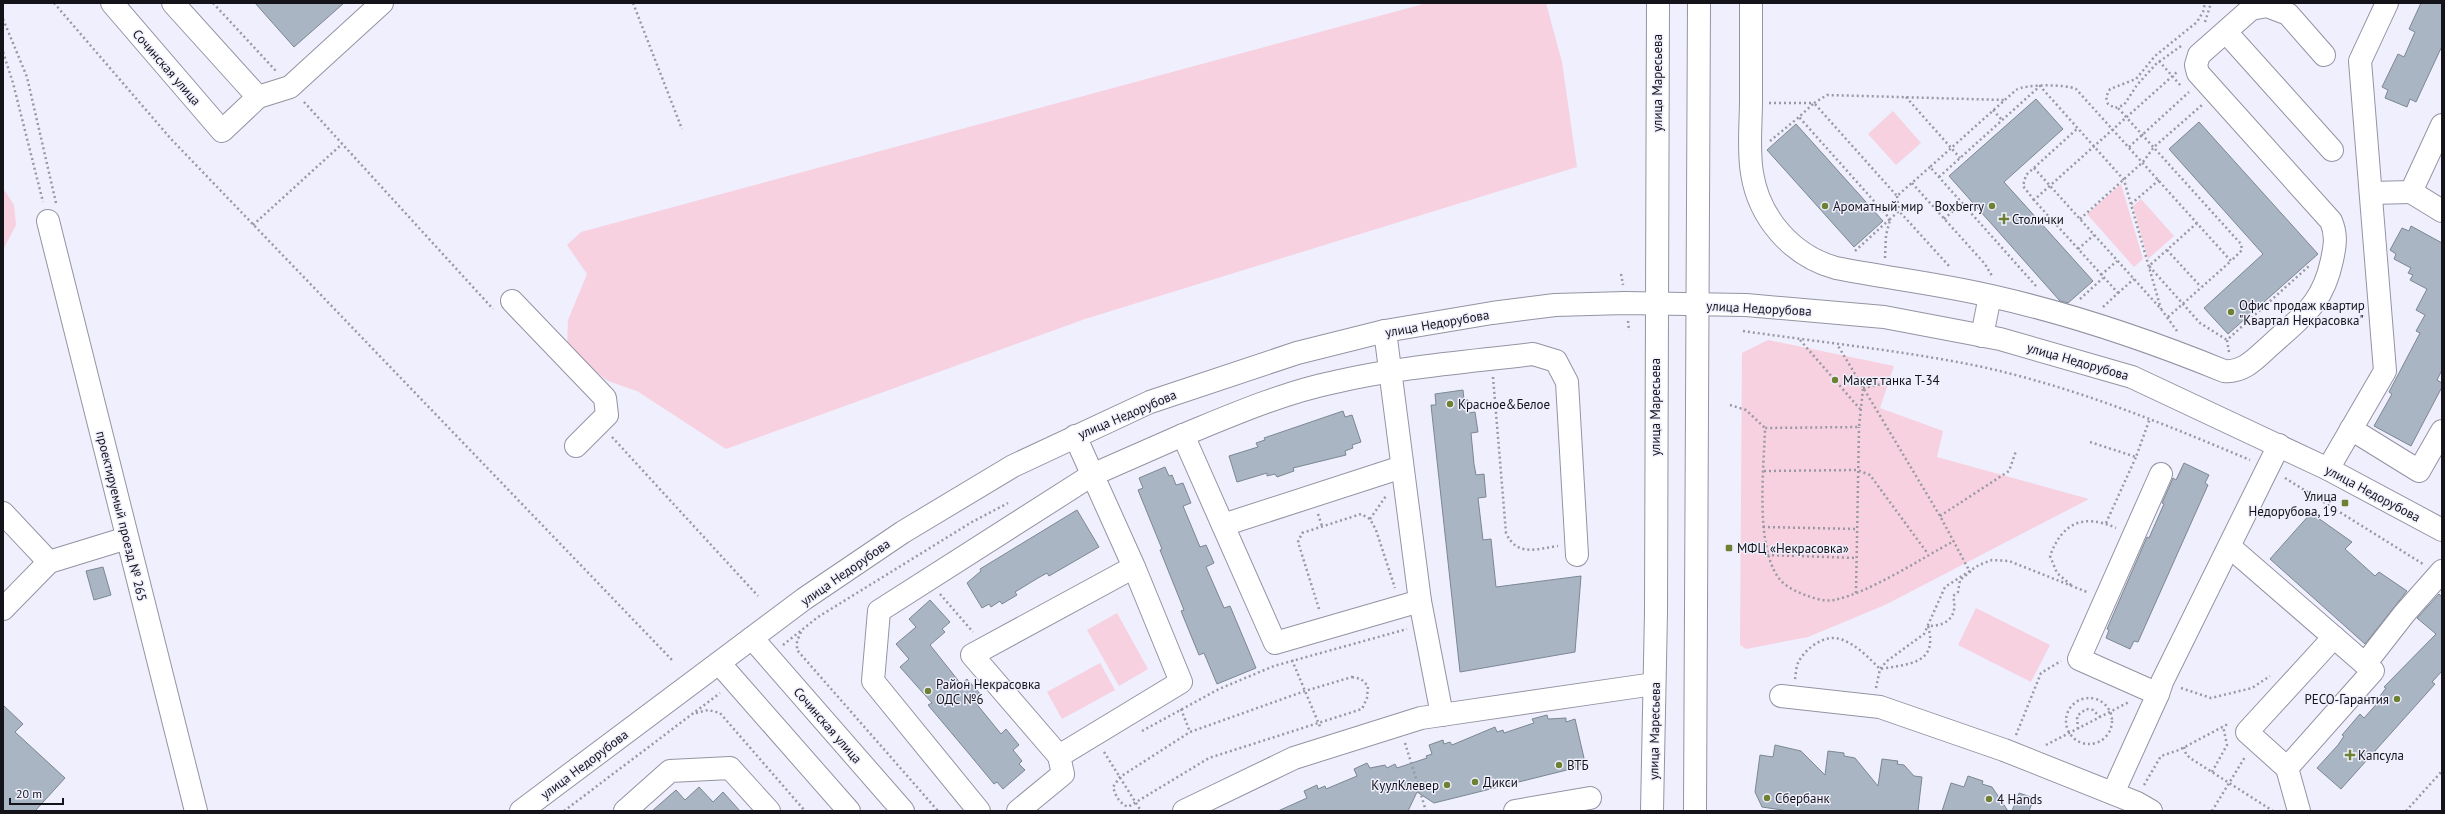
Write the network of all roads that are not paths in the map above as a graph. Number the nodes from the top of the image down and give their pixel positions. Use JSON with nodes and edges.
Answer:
{"nodes":[{"id":1,"x":112,"y":3,"type":"edge"},
{"id":2,"x":173,"y":3,"type":"edge"},
{"id":3,"x":382,"y":3,"type":"edge"},
{"id":4,"x":1658,"y":3,"type":"edge"},
{"id":5,"x":1699,"y":3,"type":"edge"},
{"id":6,"x":1751,"y":3,"type":"edge"},
{"id":7,"x":2381,"y":9,"type":"edge"},
{"id":8,"x":2226,"y":32,"type":"junction"},
{"id":9,"x":2324,"y":55,"type":"dead end"},
{"id":10,"x":258,"y":97,"type":"junction"},
{"id":11,"x":2442,"y":125,"type":"edge"},
{"id":12,"x":2332,"y":150,"type":"dead end"},
{"id":13,"x":2411,"y":192,"type":"junction"},
{"id":14,"x":2370,"y":193,"type":"junction"},
{"id":15,"x":2442,"y":211,"type":"edge"},
{"id":16,"x":48,"y":221,"type":"road end"},
{"id":17,"x":1990,"y":296,"type":"junction"},
{"id":18,"x":1655,"y":304,"type":"junction"},
{"id":19,"x":1697,"y":305,"type":"junction"},
{"id":20,"x":505,"y":307,"type":"road end"},
{"id":21,"x":1385,"y":331,"type":"junction"},
{"id":22,"x":1982,"y":336,"type":"junction"},
{"id":23,"x":1390,"y":371,"type":"junction"},
{"id":24,"x":2351,"y":430,"type":"junction"},
{"id":25,"x":2442,"y":431,"type":"edge"},
{"id":26,"x":1183,"y":435,"type":"junction"},
{"id":27,"x":1075,"y":436,"type":"junction"},
{"id":28,"x":2279,"y":445,"type":"junction"},
{"id":29,"x":576,"y":446,"type":"dead end"},
{"id":30,"x":1402,"y":467,"type":"junction"},
{"id":31,"x":2328,"y":469,"type":"junction"},
{"id":32,"x":2161,"y":474,"type":"dead end"},
{"id":33,"x":1092,"y":475,"type":"junction"},
{"id":34,"x":3,"y":513,"type":"edge"},
{"id":35,"x":1223,"y":525,"type":"junction"},
{"id":36,"x":2442,"y":530,"type":"edge"},
{"id":37,"x":127,"y":538,"type":"junction"},
{"id":38,"x":2230,"y":547,"type":"junction"},
{"id":39,"x":1577,"y":550,"type":"road end"},
{"id":40,"x":49,"y":562,"type":"junction"},
{"id":41,"x":1134,"y":567,"type":"junction"},
{"id":42,"x":2441,"y":572,"type":"edge"},
{"id":43,"x":1410,"y":604,"type":"junction"},
{"id":44,"x":3,"y":609,"type":"edge"},
{"id":45,"x":2334,"y":637,"type":"junction"},
{"id":46,"x":752,"y":638,"type":"junction"},
{"id":47,"x":719,"y":663,"type":"junction"},
{"id":48,"x":2365,"y":664,"type":"junction"},
{"id":49,"x":1654,"y":684,"type":"junction"},
{"id":50,"x":2157,"y":688,"type":"junction"},
{"id":51,"x":1786,"y":696,"type":"road end"},
{"id":52,"x":1442,"y":715,"type":"junction"},
{"id":53,"x":1059,"y":756,"type":"junction"},
{"id":54,"x":2287,"y":768,"type":"junction"},
{"id":55,"x":2113,"y":793,"type":"junction"},
{"id":56,"x":1590,"y":798,"type":"dead end"},
{"id":57,"x":2142,"y":806,"type":"edge"},
{"id":58,"x":196,"y":811,"type":"edge"},
{"id":59,"x":522,"y":811,"type":"edge"},
{"id":60,"x":625,"y":811,"type":"edge"},
{"id":61,"x":769,"y":811,"type":"edge"},
{"id":62,"x":849,"y":811,"type":"edge"},
{"id":63,"x":903,"y":811,"type":"edge"},
{"id":64,"x":978,"y":811,"type":"edge"},
{"id":65,"x":1018,"y":811,"type":"edge"},
{"id":66,"x":1184,"y":811,"type":"edge"},
{"id":67,"x":1515,"y":811,"type":"edge"},
{"id":68,"x":1652,"y":811,"type":"edge"},
{"id":69,"x":1695,"y":811,"type":"edge"},
{"id":70,"x":2299,"y":811,"type":"edge"}],
"edges":[{"from":1,"to":10,"type":"street","name":"Сочинская улица"},
{"from":2,"to":10,"type":"street"},
{"from":3,"to":10,"type":"street"},
{"from":4,"to":18,"type":"street","name":"улица Маресьева"},
{"from":5,"to":19,"type":"street"},
{"from":6,"to":17,"type":"street"},
{"from":7,"to":14,"type":"street"},
{"from":8,"to":9,"type":"street"},
{"from":8,"to":12,"type":"street"},
{"from":8,"to":17,"type":"street"},
{"from":11,"to":13,"type":"street"},
{"from":13,"to":14,"type":"street"},
{"from":13,"to":15,"type":"street"},
{"from":14,"to":24,"type":"street"},
{"from":16,"to":37,"type":"street","name":"проектируемый проезд № 265"},
{"from":17,"to":22,"type":"street"},
{"from":18,"to":19,"type":"street","name":"улица Недорубова"},
{"from":18,"to":21,"type":"street","name":"улица Недорубова"},
{"from":18,"to":49,"type":"street","name":"улица Маресьева"},
{"from":19,"to":22,"type":"street","name":"улица Недорубова"},
{"from":19,"to":69,"type":"street"},
{"from":20,"to":29,"type":"street"},
{"from":21,"to":23,"type":"street"},
{"from":21,"to":27,"type":"street","name":"улица Недорубова"},
{"from":22,"to":28,"type":"street","name":"улица Недорубова"},
{"from":23,"to":26,"type":"street"},
{"from":23,"to":30,"type":"street"},
{"from":23,"to":39,"type":"street"},
{"from":24,"to":25,"type":"street"},
{"from":24,"to":31,"type":"street"},
{"from":26,"to":33,"type":"street"},
{"from":26,"to":35,"type":"street"},
{"from":27,"to":33,"type":"street"},
{"from":27,"to":46,"type":"street","name":"улица Недорубова"},
{"from":28,"to":31,"type":"street","name":"улица Недорубова"},
{"from":28,"to":38,"type":"street"},
{"from":30,"to":35,"type":"street"},
{"from":30,"to":43,"type":"street"},
{"from":31,"to":36,"type":"street","name":"улица Недорубова"},
{"from":32,"to":50,"type":"street"},
{"from":33,"to":41,"type":"street"},
{"from":33,"to":64,"type":"street"},
{"from":34,"to":40,"type":"street"},
{"from":35,"to":43,"type":"street"},
{"from":37,"to":40,"type":"street"},
{"from":37,"to":58,"type":"street","name":"проектируемый проезд № 265"},
{"from":38,"to":45,"type":"street"},
{"from":38,"to":50,"type":"street"},
{"from":40,"to":44,"type":"street"},
{"from":41,"to":53,"type":"street"},
{"from":41,"to":53,"type":"street"},
{"from":42,"to":48,"type":"street"},
{"from":43,"to":52,"type":"street"},
{"from":45,"to":48,"type":"street"},
{"from":45,"to":54,"type":"street"},
{"from":46,"to":47,"type":"street","name":"улица Недорубова"},
{"from":46,"to":63,"type":"street","name":"Сочинская улица"},
{"from":47,"to":59,"type":"street","name":"улица Недорубова"},
{"from":47,"to":62,"type":"street"},
{"from":48,"to":54,"type":"street"},
{"from":49,"to":52,"type":"street"},
{"from":49,"to":68,"type":"street","name":"улица Маресьева"},
{"from":50,"to":55,"type":"street"},
{"from":51,"to":55,"type":"street"},
{"from":52,"to":66,"type":"street"},
{"from":53,"to":65,"type":"street"},
{"from":54,"to":70,"type":"street"},
{"from":55,"to":57,"type":"street"},
{"from":56,"to":67,"type":"street"},
{"from":60,"to":61,"type":"street"}]}
